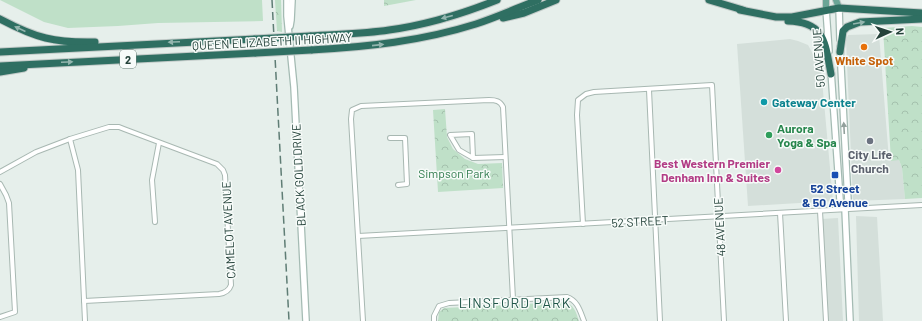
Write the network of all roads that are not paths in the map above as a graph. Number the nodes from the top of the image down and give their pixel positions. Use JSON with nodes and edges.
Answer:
{"nodes":[{"id":1,"x":287,"y":0,"type":"edge"},
{"id":2,"x":292,"y":0,"type":"edge"},
{"id":3,"x":490,"y":0,"type":"edge"},
{"id":4,"x":497,"y":0,"type":"edge"},
{"id":5,"x":538,"y":0,"type":"edge"},
{"id":6,"x":556,"y":0,"type":"edge"},
{"id":7,"x":709,"y":0,"type":"edge"},
{"id":8,"x":826,"y":0,"type":"edge"},
{"id":9,"x":836,"y":0,"type":"edge"},
{"id":10,"x":839,"y":4,"type":"edge"},
{"id":11,"x":740,"y":10,"type":"junction"},
{"id":12,"x":826,"y":10,"type":"junction"},
{"id":13,"x":461,"y":13,"type":"junction"},
{"id":14,"x":922,"y":13,"type":"edge"},
{"id":15,"x":0,"y":18,"type":"edge"},
{"id":16,"x":922,"y":19,"type":"edge"},
{"id":17,"x":475,"y":24,"type":"junction"},
{"id":18,"x":289,"y":29,"type":"junction"},
{"id":19,"x":141,"y":44,"type":"junction"},
{"id":20,"x":0,"y":52,"type":"edge"},
{"id":21,"x":840,"y":52,"type":"junction"},
{"id":22,"x":53,"y":63,"type":"junction"},
{"id":23,"x":0,"y":66,"type":"edge"},
{"id":24,"x":0,"y":72,"type":"edge"},
{"id":25,"x":831,"y":74,"type":"junction"},
{"id":26,"x":650,"y":90,"type":"junction"},
{"id":27,"x":832,"y":92,"type":"junction"},
{"id":28,"x":842,"y":92,"type":"junction"},
{"id":29,"x":390,"y":138,"type":"dead end"},
{"id":30,"x":70,"y":140,"type":"junction"},
{"id":31,"x":159,"y":143,"type":"junction"},
{"id":32,"x":505,"y":156,"type":"junction"},
{"id":33,"x":473,"y":158,"type":"junction"},
{"id":34,"x":0,"y":172,"type":"edge"},
{"id":35,"x":0,"y":184,"type":"edge"},
{"id":36,"x":398,"y":185,"type":"dead end"},
{"id":37,"x":922,"y":205,"type":"edge"},
{"id":38,"x":845,"y":209,"type":"junction"},
{"id":39,"x":820,"y":211,"type":"junction"},
{"id":40,"x":780,"y":213,"type":"junction"},
{"id":41,"x":718,"y":216,"type":"junction"},
{"id":42,"x":656,"y":220,"type":"junction"},
{"id":43,"x":155,"y":222,"type":"dead end"},
{"id":44,"x":583,"y":224,"type":"junction"},
{"id":45,"x":509,"y":228,"type":"junction"},
{"id":46,"x":358,"y":236,"type":"junction"},
{"id":47,"x":513,"y":299,"type":"junction"},
{"id":48,"x":84,"y":301,"type":"junction"},
{"id":49,"x":0,"y":317,"type":"edge"},
{"id":50,"x":85,"y":321,"type":"edge"},
{"id":51,"x":306,"y":321,"type":"edge"},
{"id":52,"x":363,"y":321,"type":"edge"},
{"id":53,"x":434,"y":321,"type":"edge"},
{"id":54,"x":584,"y":321,"type":"edge"},
{"id":55,"x":660,"y":321,"type":"edge"},
{"id":56,"x":724,"y":321,"type":"edge"},
{"id":57,"x":786,"y":321,"type":"edge"},
{"id":58,"x":826,"y":321,"type":"edge"},
{"id":59,"x":850,"y":321,"type":"edge"}],
"edges":[{"from":1,"to":18,"type":"main road","name":"BLACK GOLD DRIVE"},
{"from":2,"to":18,"type":"main road","name":"BLACK GOLD DRIVE"},
{"from":3,"to":13,"type":"highway"},
{"from":4,"to":13,"type":"highway","name":"QUEEN ELIZABETH II HIGHWAY","number":"2"},
{"from":5,"to":17,"type":"highway","name":"QUEEN ELIZABETH II HIGHWAY","number":"2"},
{"from":6,"to":17,"type":"highway"},
{"from":7,"to":11,"type":"highway"},
{"from":8,"to":12,"type":"main road","name":"50 AVENUE"},
{"from":9,"to":10,"type":"main road"},
{"from":10,"to":12,"type":"highway"},
{"from":10,"to":14,"type":"highway"},
{"from":10,"to":21,"type":"main road","name":"50 AVENUE"},
{"from":11,"to":12,"type":"highway"},
{"from":11,"to":25,"type":"highway"},
{"from":12,"to":25,"type":"main road","name":"50 AVENUE"},
{"from":13,"to":19,"type":"highway","name":"QUEEN ELIZABETH II HIGHWAY","number":"2","one_way":true,"bridge":true},
{"from":19,"to":15,"type":"highway","one_way":true},
{"from":21,"to":16,"type":"highway","one_way":true},
{"from":22,"to":17,"type":"highway","name":"QUEEN ELIZABETH II HIGHWAY","number":"2","one_way":true,"bridge":true},
{"from":18,"to":51,"type":"main road","name":"BLACK GOLD DRIVE"},
{"from":19,"to":20,"type":"highway","name":"QUEEN ELIZABETH II HIGHWAY","number":"2"},
{"from":21,"to":28,"type":"main road","name":"50 AVENUE"},
{"from":22,"to":23,"type":"highway","name":"QUEEN ELIZABETH II HIGHWAY","number":"2"},
{"from":22,"to":24,"type":"highway"},
{"from":25,"to":27,"type":"main road","name":"50 AVENUE"},
{"from":26,"to":41,"type":"street","name":"48 AVENUE"},
{"from":26,"to":42,"type":"street"},
{"from":26,"to":44,"type":"street"},
{"from":27,"to":28,"type":"main road"},
{"from":27,"to":38,"type":"main road","name":"50 AVENUE"},
{"from":38,"to":28,"type":"main road","name":"50 AVENUE","one_way":true},
{"from":29,"to":36,"type":"street"},
{"from":30,"to":31,"type":"street","name":"CAMELOT AVENUE"},
{"from":30,"to":34,"type":"street","name":"CAMELOT AVENUE"},
{"from":30,"to":48,"type":"street"},
{"from":31,"to":43,"type":"street"},
{"from":31,"to":48,"type":"street","name":"CAMELOT AVENUE"},
{"from":32,"to":33,"type":"street"},
{"from":32,"to":45,"type":"street"},
{"from":32,"to":46,"type":"street"},
{"from":33,"to":33,"type":"street"},
{"from":35,"to":49,"type":"street"},
{"from":37,"to":38,"type":"street","name":"52 STREET"},
{"from":38,"to":39,"type":"street","name":"52 STREET"},
{"from":38,"to":59,"type":"main road","name":"50 AVENUE"},
{"from":39,"to":40,"type":"street","name":"52 STREET"},
{"from":39,"to":58,"type":"street"},
{"from":40,"to":41,"type":"street","name":"52 STREET"},
{"from":40,"to":57,"type":"street"},
{"from":41,"to":42,"type":"street","name":"52 STREET"},
{"from":41,"to":56,"type":"street","name":"48 AVENUE"},
{"from":42,"to":44,"type":"street","name":"52 STREET"},
{"from":42,"to":55,"type":"street"},
{"from":44,"to":45,"type":"street","name":"52 STREET"},
{"from":45,"to":46,"type":"street","name":"52 STREET"},
{"from":45,"to":47,"type":"street"},
{"from":46,"to":52,"type":"street"},
{"from":47,"to":53,"type":"street"},
{"from":47,"to":54,"type":"street"},
{"from":48,"to":50,"type":"street"}]}
